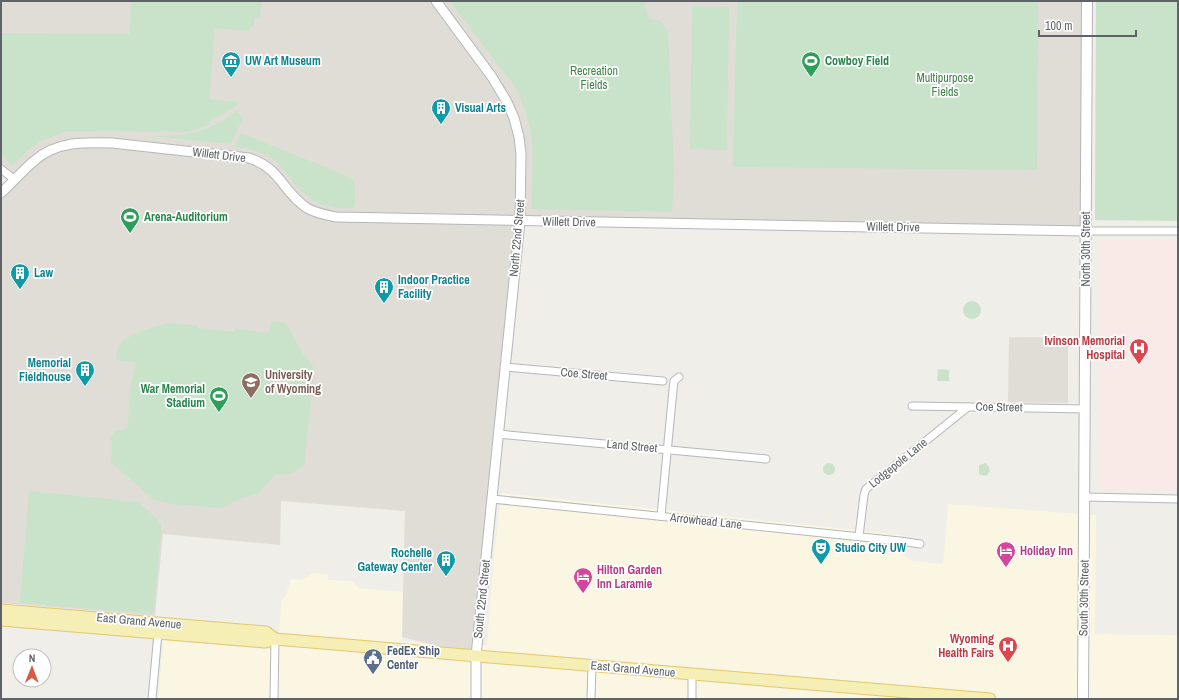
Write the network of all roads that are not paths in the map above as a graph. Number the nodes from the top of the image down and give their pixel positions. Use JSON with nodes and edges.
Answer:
{"nodes":[{"id":1,"x":436,"y":1,"type":"edge"},
{"id":2,"x":1087,"y":1,"type":"edge"},
{"id":3,"x":1,"y":170,"type":"edge"},
{"id":4,"x":15,"y":180,"type":"junction"},
{"id":5,"x":1,"y":193,"type":"edge"},
{"id":6,"x":520,"y":221,"type":"junction"},
{"id":7,"x":1086,"y":231,"type":"junction"},
{"id":8,"x":1178,"y":231,"type":"edge"},
{"id":9,"x":505,"y":367,"type":"junction"},
{"id":10,"x":679,"y":377,"type":"dead end"},
{"id":11,"x":663,"y":381,"type":"dead end"},
{"id":12,"x":912,"y":406,"type":"dead end"},
{"id":13,"x":968,"y":407,"type":"junction"},
{"id":14,"x":1086,"y":409,"type":"junction"},
{"id":15,"x":498,"y":434,"type":"junction"},
{"id":16,"x":667,"y":450,"type":"junction"},
{"id":17,"x":766,"y":458,"type":"dead end"},
{"id":18,"x":1085,"y":497,"type":"junction"},
{"id":19,"x":492,"y":499,"type":"junction"},
{"id":20,"x":1178,"y":499,"type":"edge"},
{"id":21,"x":661,"y":516,"type":"junction"},
{"id":22,"x":859,"y":536,"type":"junction"},
{"id":23,"x":920,"y":544,"type":"dead end"},
{"id":24,"x":1,"y":610,"type":"edge"},
{"id":25,"x":1,"y":620,"type":"edge"},
{"id":26,"x":158,"y":633,"type":"junction"},
{"id":27,"x":275,"y":639,"type":"junction"},
{"id":28,"x":476,"y":656,"type":"junction"},
{"id":29,"x":592,"y":666,"type":"junction"},
{"id":30,"x":692,"y":674,"type":"junction"},
{"id":31,"x":892,"y":695,"type":"edge"},
{"id":32,"x":152,"y":699,"type":"edge"},
{"id":33,"x":274,"y":699,"type":"edge"},
{"id":34,"x":476,"y":699,"type":"edge"},
{"id":35,"x":591,"y":699,"type":"edge"},
{"id":36,"x":692,"y":699,"type":"edge"},
{"id":37,"x":990,"y":699,"type":"edge"},
{"id":38,"x":1083,"y":699,"type":"edge"}],
"edges":[{"from":1,"to":6,"type":"street","name":"North 22nd Street"},
{"from":2,"to":7,"type":"main road","name":"North 30th Street"},
{"from":3,"to":4,"type":"street"},
{"from":4,"to":5,"type":"street","name":"Willett Drive"},
{"from":4,"to":6,"type":"street","name":"Willett Drive"},
{"from":6,"to":7,"type":"street","name":"Willett Drive"},
{"from":6,"to":9,"type":"street","name":"North 22nd Street"},
{"from":7,"to":8,"type":"street","name":"Willett Drive"},
{"from":7,"to":14,"type":"main road","name":"North 30th Street"},
{"from":9,"to":11,"type":"street","name":"Coe Street"},
{"from":9,"to":15,"type":"street","name":"North 22nd Street"},
{"from":10,"to":16,"type":"street"},
{"from":12,"to":13,"type":"street","name":"Coe Street"},
{"from":13,"to":14,"type":"street","name":"Coe Street"},
{"from":13,"to":22,"type":"street","name":"Lodgepole Lane"},
{"from":14,"to":18,"type":"main road","name":"North 30th Street"},
{"from":15,"to":16,"type":"street","name":"Land Street"},
{"from":15,"to":19,"type":"street","name":"North 22nd Street"},
{"from":16,"to":17,"type":"street","name":"Land Street"},
{"from":16,"to":21,"type":"street"},
{"from":18,"to":20,"type":"street"},
{"from":18,"to":38,"type":"main road","name":"South 30th Street"},
{"from":19,"to":21,"type":"street","name":"Arrowhead Lane"},
{"from":19,"to":28,"type":"street","name":"South 22nd Street"},
{"from":21,"to":22,"type":"street","name":"Arrowhead Lane"},
{"from":22,"to":23,"type":"street","name":"Arrowhead Lane"},
{"from":24,"to":27,"type":"main road","name":"East Grand Avenue"},
{"from":25,"to":26,"type":"main road","name":"East Grand Avenue"},
{"from":26,"to":27,"type":"main road","name":"East Grand Avenue"},
{"from":26,"to":32,"type":"street"},
{"from":27,"to":28,"type":"main road","name":"East Grand Avenue"},
{"from":27,"to":33,"type":"street"},
{"from":28,"to":29,"type":"main road","name":"East Grand Avenue"},
{"from":28,"to":34,"type":"street","name":"South 22nd Street"},
{"from":29,"to":30,"type":"main road","name":"East Grand Avenue"},
{"from":29,"to":35,"type":"street"},
{"from":30,"to":31,"type":"main road","name":"East Grand Avenue"},
{"from":30,"to":36,"type":"street"},
{"from":31,"to":37,"type":"main road","name":"East Grand Avenue"}]}
